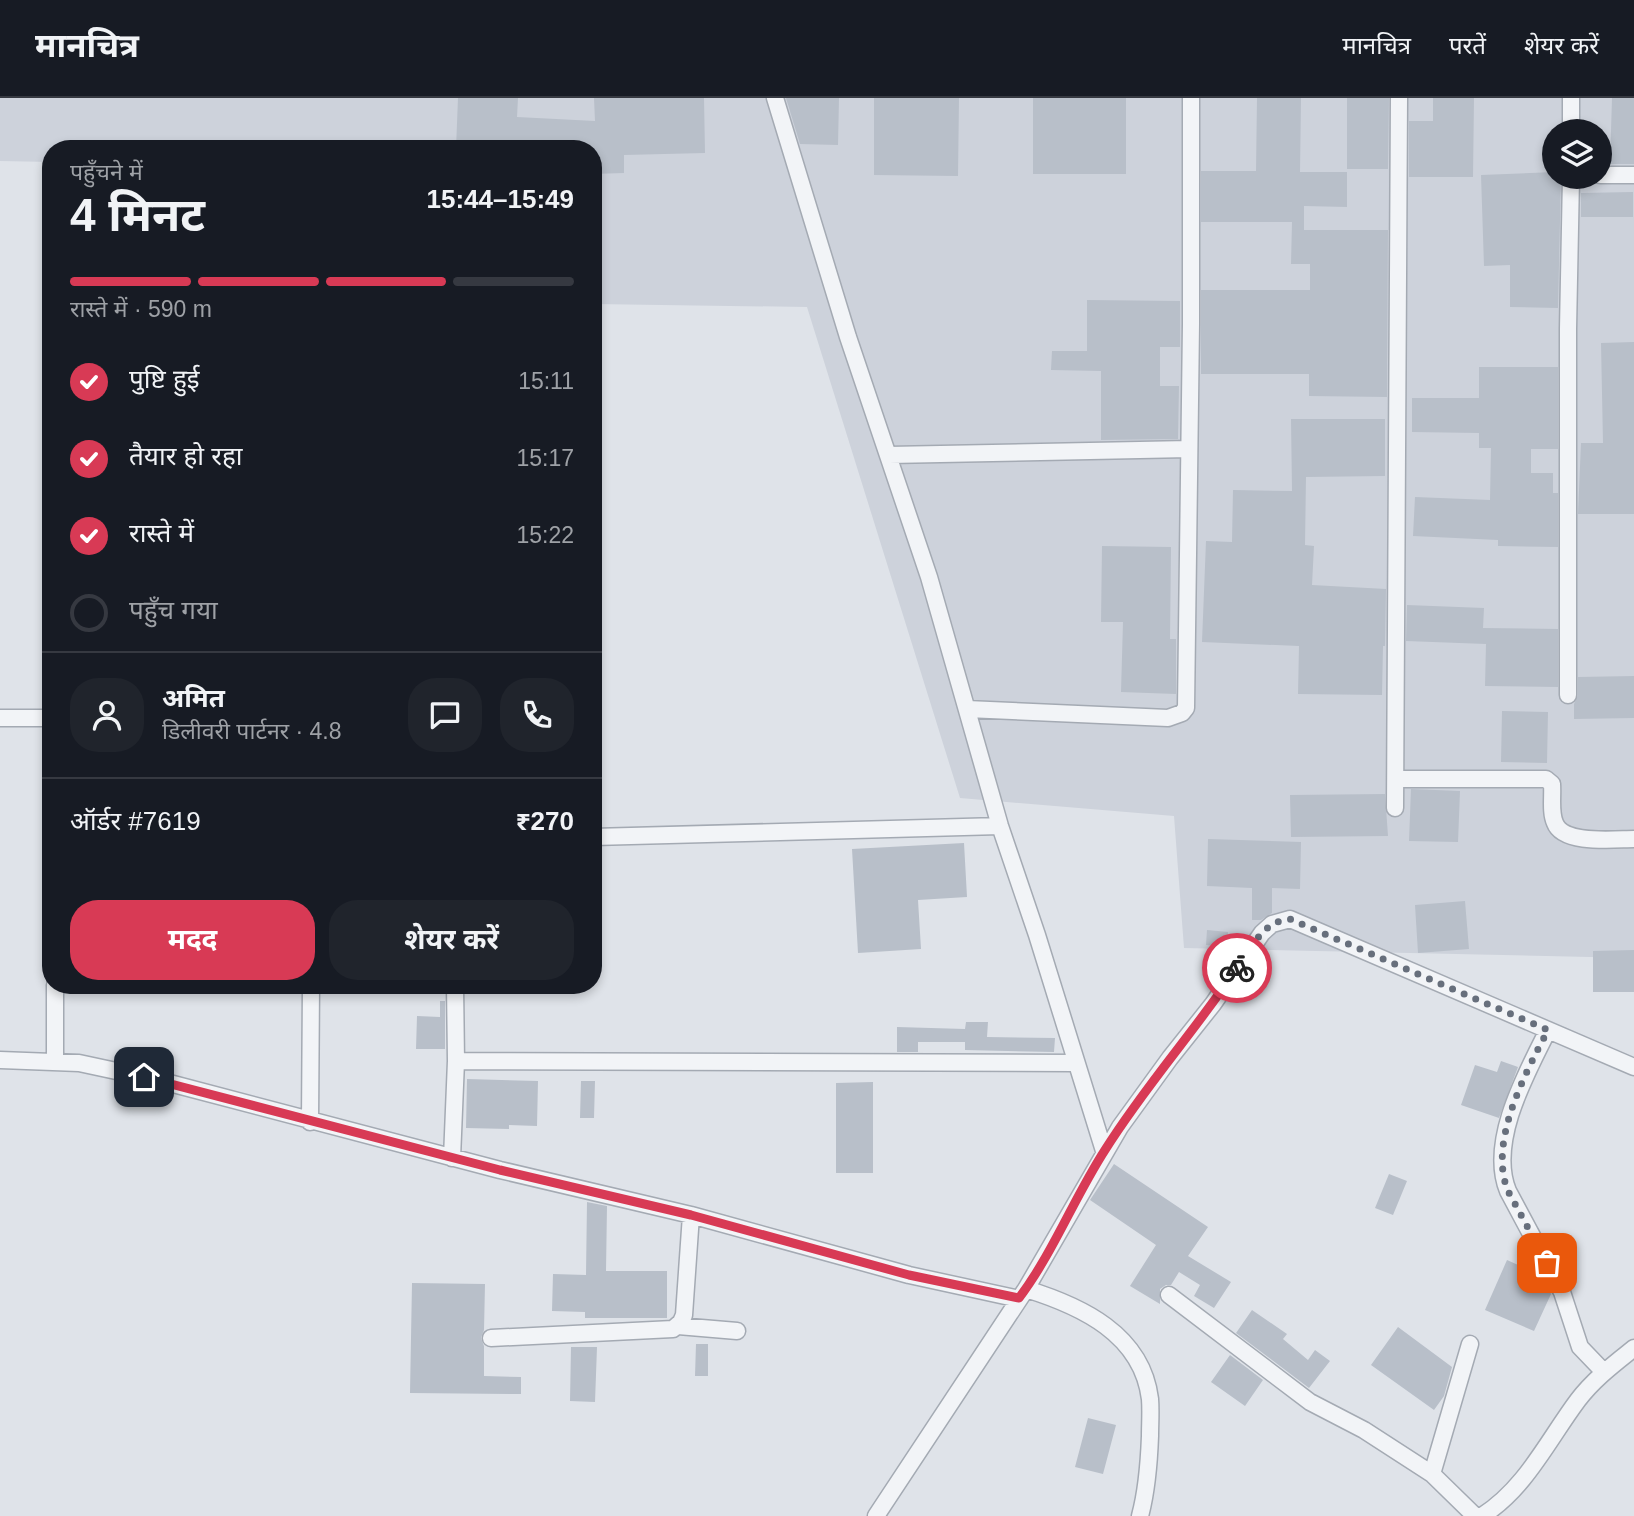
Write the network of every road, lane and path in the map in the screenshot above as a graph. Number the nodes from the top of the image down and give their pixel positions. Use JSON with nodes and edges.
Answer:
{"nodes":[{"id":1,"x":775,"y":98,"type":"edge"},
{"id":2,"x":1191,"y":98,"type":"edge"},
{"id":3,"x":1399,"y":98,"type":"edge"},
{"id":4,"x":1571,"y":98,"type":"edge"},
{"id":5,"x":1571,"y":119,"type":"edge"},
{"id":6,"x":1612,"y":175,"type":"edge"},
{"id":7,"x":1634,"y":175,"type":"edge"},
{"id":8,"x":1571,"y":189,"type":"edge"},
{"id":9,"x":1189,"y":449,"type":"junction"},
{"id":10,"x":888,"y":456,"type":"junction"},
{"id":11,"x":1568,"y":695,"type":"dead end"},
{"id":12,"x":967,"y":709,"type":"junction"},
{"id":13,"x":0,"y":718,"type":"edge"},
{"id":14,"x":42,"y":718,"type":"edge"},
{"id":15,"x":1396,"y":779,"type":"junction"},
{"id":16,"x":1395,"y":807,"type":"dead end"},
{"id":17,"x":1000,"y":826,"type":"junction"},
{"id":18,"x":602,"y":837,"type":"edge"},
{"id":19,"x":1634,"y":839,"type":"edge"},
{"id":20,"x":55,"y":994,"type":"edge"},
{"id":21,"x":312,"y":994,"type":"edge"},
{"id":22,"x":455,"y":994,"type":"edge"},
{"id":23,"x":1548,"y":1030,"type":"junction"},
{"id":24,"x":0,"y":1060,"type":"edge"},
{"id":25,"x":55,"y":1060,"type":"junction"},
{"id":26,"x":456,"y":1061,"type":"junction"},
{"id":27,"x":1075,"y":1063,"type":"junction"},
{"id":28,"x":1634,"y":1067,"type":"edge"},
{"id":29,"x":310,"y":1122,"type":"junction"},
{"id":30,"x":1104,"y":1151,"type":"junction"},
{"id":31,"x":452,"y":1158,"type":"junction"},
{"id":32,"x":691,"y":1215,"type":"junction"},
{"id":33,"x":1023,"y":1294,"type":"junction"},
{"id":34,"x":1169,"y":1295,"type":"dead end"},
{"id":35,"x":678,"y":1326,"type":"junction"},
{"id":36,"x":737,"y":1331,"type":"dead end"},
{"id":37,"x":491,"y":1338,"type":"dead end"},
{"id":38,"x":1470,"y":1344,"type":"dead end"},
{"id":39,"x":1634,"y":1348,"type":"edge"},
{"id":40,"x":1604,"y":1372,"type":"junction"},
{"id":41,"x":1432,"y":1474,"type":"junction"},
{"id":42,"x":876,"y":1516,"type":"edge"},
{"id":43,"x":1140,"y":1516,"type":"edge"},
{"id":44,"x":1475,"y":1516,"type":"edge"},
{"id":45,"x":1482,"y":1516,"type":"edge"}],
"edges":[{"from":1,"to":10,"type":"street"},
{"from":2,"to":9,"type":"street"},
{"from":3,"to":15,"type":"street"},
{"from":4,"to":5,"type":"street"},
{"from":6,"to":7,"type":"street"},
{"from":8,"to":11,"type":"street"},
{"from":9,"to":10,"type":"street"},
{"from":9,"to":12,"type":"street"},
{"from":10,"to":12,"type":"street"},
{"from":12,"to":17,"type":"street"},
{"from":13,"to":14,"type":"street"},
{"from":15,"to":16,"type":"street"},
{"from":15,"to":19,"type":"street"},
{"from":17,"to":18,"type":"street"},
{"from":17,"to":27,"type":"street"},
{"from":20,"to":25,"type":"street"},
{"from":21,"to":29,"type":"street"},
{"from":22,"to":26,"type":"street"},
{"from":23,"to":28,"type":"street"},
{"from":23,"to":30,"type":"street"},
{"from":23,"to":40,"type":"street"},
{"from":24,"to":25,"type":"street"},
{"from":25,"to":29,"type":"street"},
{"from":26,"to":27,"type":"street"},
{"from":26,"to":31,"type":"street"},
{"from":27,"to":30,"type":"street"},
{"from":29,"to":31,"type":"street"},
{"from":30,"to":33,"type":"street"},
{"from":31,"to":32,"type":"street"},
{"from":32,"to":33,"type":"street"},
{"from":32,"to":35,"type":"street"},
{"from":33,"to":42,"type":"street"},
{"from":33,"to":43,"type":"street"},
{"from":34,"to":41,"type":"street"},
{"from":35,"to":36,"type":"street"},
{"from":35,"to":37,"type":"street"},
{"from":38,"to":41,"type":"street"},
{"from":39,"to":40,"type":"street"},
{"from":40,"to":45,"type":"street"},
{"from":41,"to":44,"type":"street"}]}
